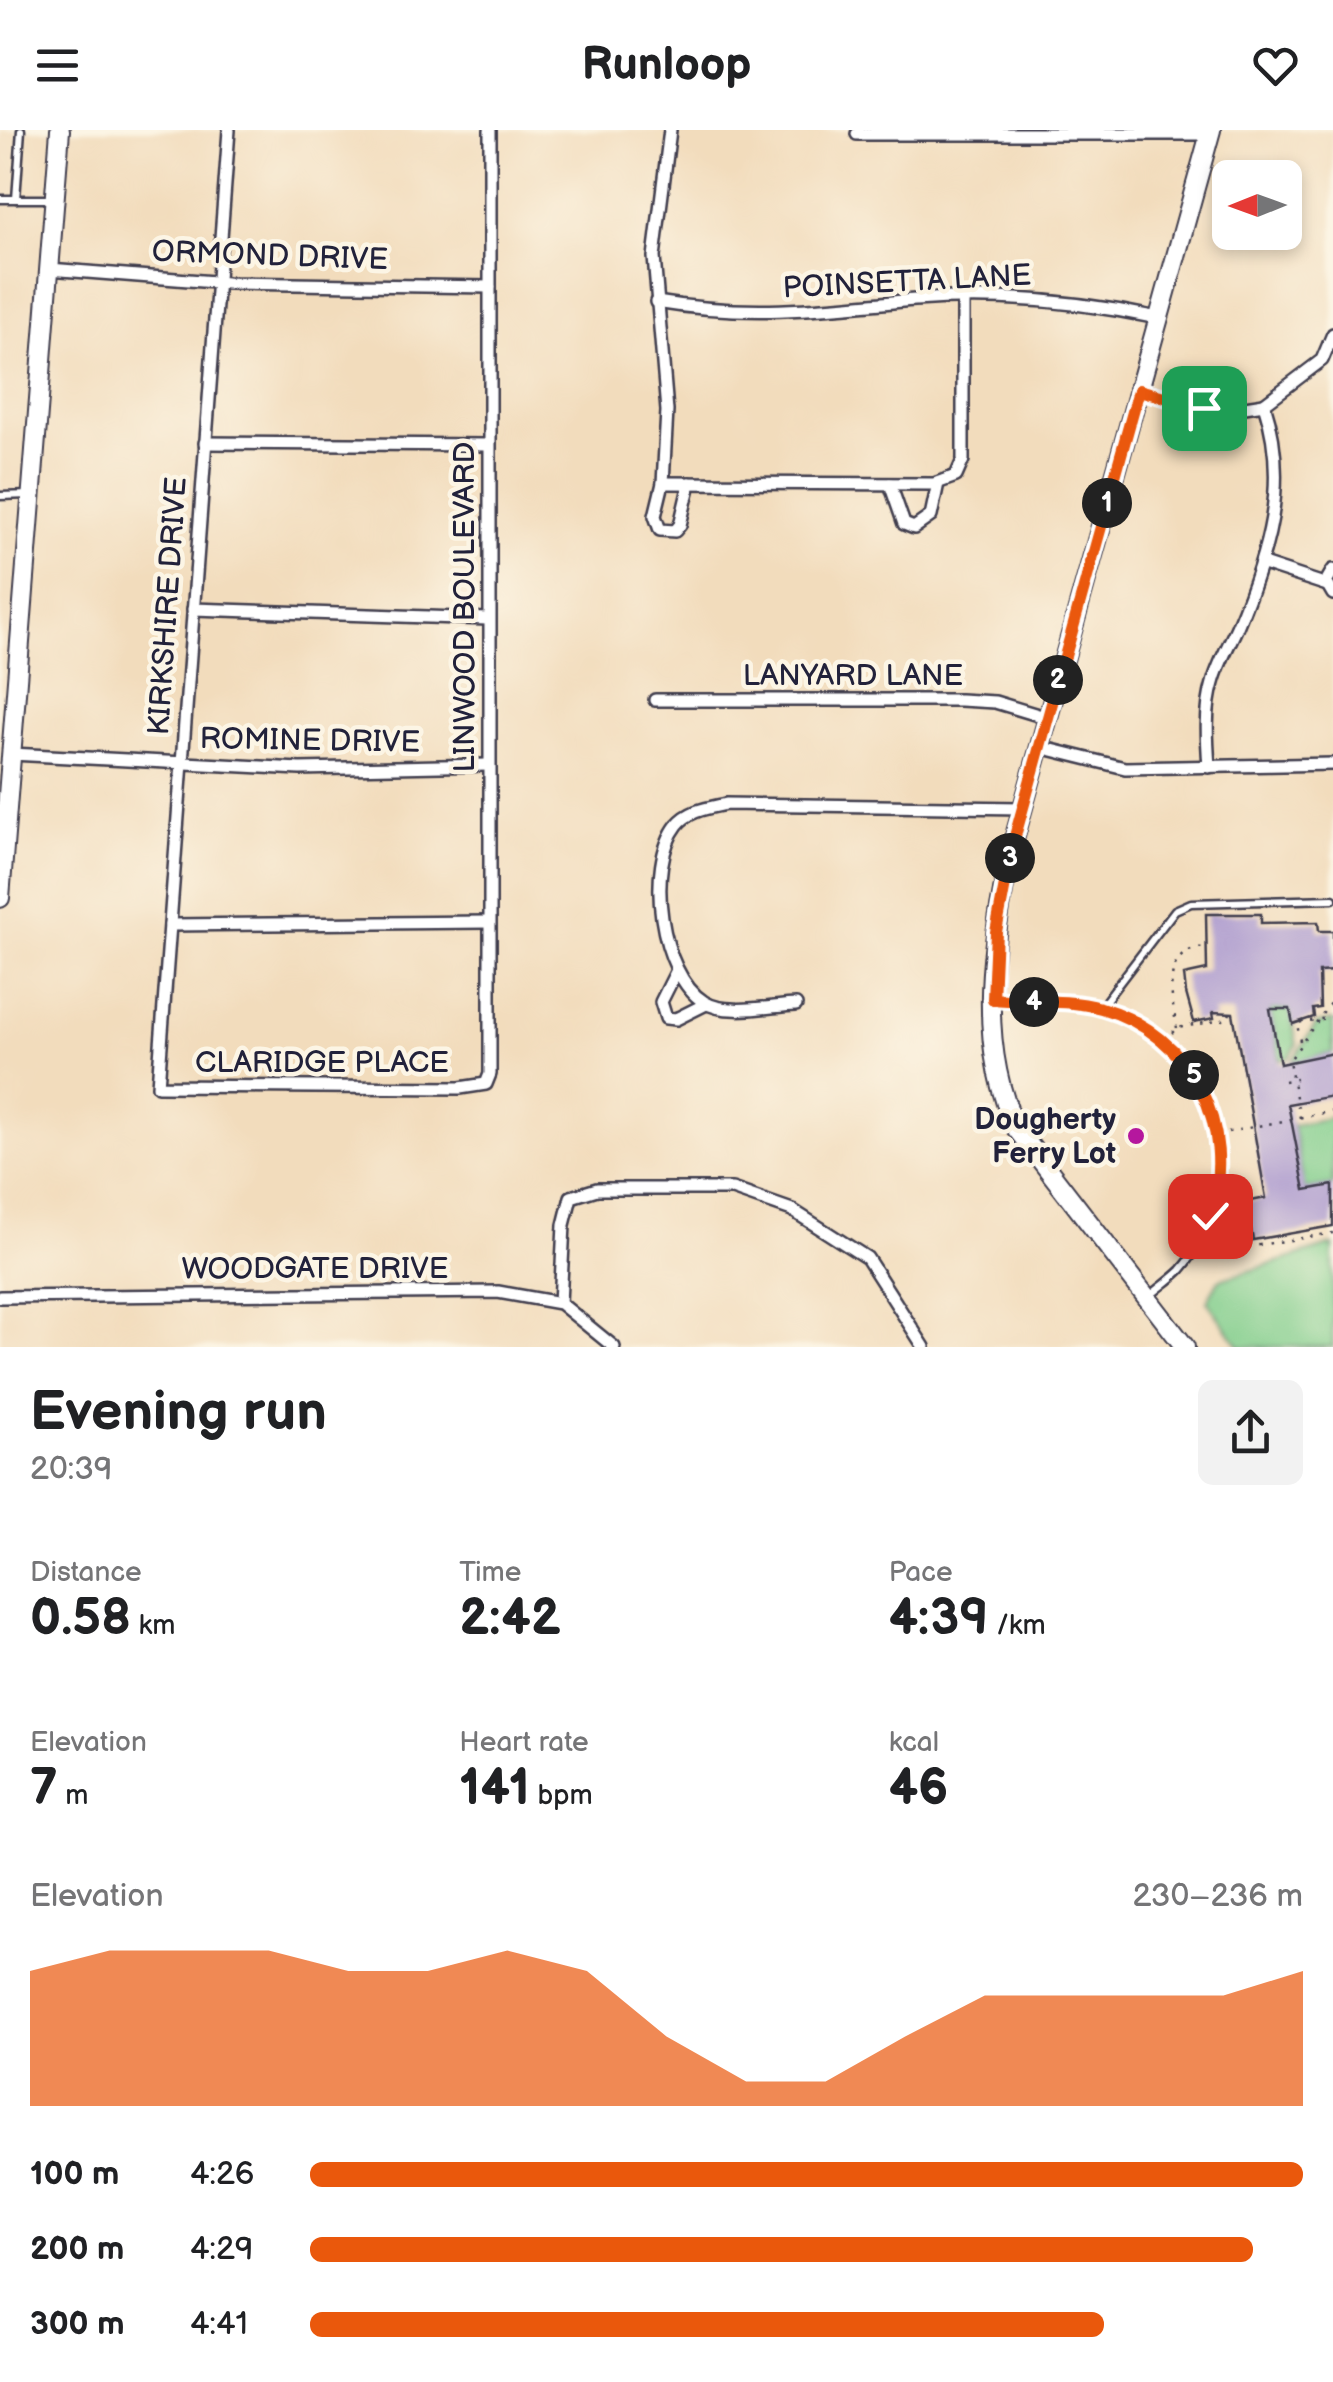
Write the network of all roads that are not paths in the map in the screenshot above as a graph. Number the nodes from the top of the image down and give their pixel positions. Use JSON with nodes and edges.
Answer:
{"nodes":[{"id":1,"x":21,"y":130,"type":"edge"},
{"id":2,"x":60,"y":130,"type":"edge"},
{"id":3,"x":229,"y":130,"type":"edge"},
{"id":4,"x":490,"y":130,"type":"edge"},
{"id":5,"x":670,"y":130,"type":"edge"},
{"id":6,"x":1210,"y":132,"type":"edge"},
{"id":7,"x":857,"y":134,"type":"dead end"},
{"id":8,"x":0,"y":199,"type":"edge"},
{"id":9,"x":16,"y":199,"type":"junction"},
{"id":10,"x":55,"y":199,"type":"junction"},
{"id":11,"x":49,"y":269,"type":"junction"},
{"id":12,"x":216,"y":281,"type":"junction"},
{"id":13,"x":490,"y":286,"type":"junction"},
{"id":14,"x":963,"y":300,"type":"junction"},
{"id":15,"x":656,"y":302,"type":"junction"},
{"id":16,"x":1158,"y":318,"type":"junction"},
{"id":17,"x":1332,"y":343,"type":"edge"},
{"id":18,"x":1139,"y":390,"type":"junction"},
{"id":19,"x":1264,"y":404,"type":"junction"},
{"id":20,"x":205,"y":443,"type":"junction"},
{"id":21,"x":489,"y":446,"type":"junction"},
{"id":22,"x":664,"y":482,"type":"junction"},
{"id":23,"x":690,"y":483,"type":"junction"},
{"id":24,"x":938,"y":483,"type":"junction"},
{"id":25,"x":890,"y":484,"type":"junction"},
{"id":26,"x":31,"y":495,"type":"junction"},
{"id":27,"x":0,"y":496,"type":"edge"},
{"id":28,"x":1263,"y":564,"type":"junction"},
{"id":29,"x":1333,"y":570,"type":"edge"},
{"id":30,"x":1330,"y":590,"type":"edge"},
{"id":31,"x":192,"y":609,"type":"junction"},
{"id":32,"x":488,"y":619,"type":"junction"},
{"id":33,"x":655,"y":700,"type":"dead end"},
{"id":34,"x":1048,"y":718,"type":"junction"},
{"id":35,"x":1040,"y":747,"type":"junction"},
{"id":36,"x":11,"y":754,"type":"junction"},
{"id":37,"x":181,"y":762,"type":"junction"},
{"id":38,"x":1333,"y":764,"type":"edge"},
{"id":39,"x":488,"y":765,"type":"junction"},
{"id":40,"x":1208,"y":767,"type":"junction"},
{"id":41,"x":1023,"y":808,"type":"junction"},
{"id":42,"x":2,"y":844,"type":"edge"},
{"id":43,"x":0,"y":898,"type":"edge"},
{"id":44,"x":1333,"y":899,"type":"edge"},
{"id":45,"x":488,"y":922,"type":"junction"},
{"id":46,"x":170,"y":925,"type":"junction"},
{"id":47,"x":676,"y":972,"type":"junction"},
{"id":48,"x":993,"y":999,"type":"junction"},
{"id":49,"x":706,"y":1004,"type":"junction"},
{"id":50,"x":796,"y":1005,"type":"dead end"},
{"id":51,"x":1100,"y":1008,"type":"junction"},
{"id":52,"x":486,"y":1084,"type":"joint"},
{"id":53,"x":158,"y":1086,"type":"joint"},
{"id":54,"x":0,"y":1297,"type":"edge"},
{"id":55,"x":1146,"y":1299,"type":"junction"},
{"id":56,"x":560,"y":1303,"type":"junction"},
{"id":57,"x":614,"y":1347,"type":"edge"},
{"id":58,"x":924,"y":1347,"type":"edge"},
{"id":59,"x":1185,"y":1347,"type":"edge"}],
"edges":[{"from":1,"to":9,"type":"lane"},
{"from":2,"to":10,"type":"main road"},
{"from":3,"to":12,"type":"street","name":"KIRKSHIRE DRIVE"},
{"from":4,"to":13,"type":"street","name":"LINWOOD BOULEVARD"},
{"from":5,"to":15,"type":"street"},
{"from":6,"to":7,"type":"street"},
{"from":6,"to":16,"type":"main road"},
{"from":8,"to":9,"type":"lane"},
{"from":9,"to":10,"type":"lane"},
{"from":10,"to":11,"type":"main road"},
{"from":11,"to":12,"type":"street","name":"ORMOND DRIVE"},
{"from":11,"to":26,"type":"main road"},
{"from":12,"to":13,"type":"street","name":"ORMOND DRIVE"},
{"from":12,"to":20,"type":"street","name":"KIRKSHIRE DRIVE"},
{"from":13,"to":21,"type":"street","name":"LINWOOD BOULEVARD"},
{"from":14,"to":15,"type":"street","name":"POINSETTA LANE"},
{"from":14,"to":16,"type":"street","name":"POINSETTA LANE"},
{"from":14,"to":24,"type":"street"},
{"from":15,"to":22,"type":"street"},
{"from":16,"to":18,"type":"main road"},
{"from":17,"to":19,"type":"street"},
{"from":18,"to":19,"type":"street"},
{"from":18,"to":34,"type":"main road"},
{"from":19,"to":28,"type":"street"},
{"from":20,"to":21,"type":"street"},
{"from":20,"to":31,"type":"street","name":"KIRKSHIRE DRIVE"},
{"from":21,"to":32,"type":"street","name":"LINWOOD BOULEVARD"},
{"from":22,"to":23,"type":"street"},
{"from":22,"to":23,"type":"street"},
{"from":23,"to":25,"type":"street"},
{"from":24,"to":25,"type":"street"},
{"from":24,"to":25,"type":"street"},
{"from":26,"to":27,"type":"lane"},
{"from":26,"to":36,"type":"main road"},
{"from":28,"to":30,"type":"street"},
{"from":28,"to":40,"type":"street"},
{"from":29,"to":30,"type":"street"},
{"from":31,"to":32,"type":"street"},
{"from":31,"to":37,"type":"street","name":"KIRKSHIRE DRIVE"},
{"from":32,"to":39,"type":"street","name":"LINWOOD BOULEVARD"},
{"from":33,"to":34,"type":"street","name":"LANYARD LANE"},
{"from":34,"to":35,"type":"main road"},
{"from":35,"to":40,"type":"street"},
{"from":35,"to":41,"type":"main road"},
{"from":36,"to":37,"type":"street","name":"ROMINE DRIVE"},
{"from":36,"to":42,"type":"main road"},
{"from":37,"to":39,"type":"street","name":"ROMINE DRIVE"},
{"from":37,"to":46,"type":"street","name":"KIRKSHIRE DRIVE"},
{"from":38,"to":40,"type":"street"},
{"from":39,"to":45,"type":"street","name":"LINWOOD BOULEVARD"},
{"from":41,"to":47,"type":"street"},
{"from":41,"to":48,"type":"main road"},
{"from":42,"to":43,"type":"main road"},
{"from":44,"to":51,"type":"lane"},
{"from":45,"to":46,"type":"street"},
{"from":45,"to":52,"type":"street","name":"LINWOOD BOULEVARD"},
{"from":46,"to":53,"type":"street","name":"KIRKSHIRE DRIVE"},
{"from":47,"to":49,"type":"street"},
{"from":47,"to":49,"type":"street"},
{"from":48,"to":51,"type":"lane"},
{"from":48,"to":55,"type":"main road"},
{"from":49,"to":50,"type":"street"},
{"from":51,"to":55,"type":"lane"},
{"from":52,"to":53,"type":"street","name":"CLARIDGE PLACE"},
{"from":54,"to":56,"type":"street","name":"WOODGATE DRIVE"},
{"from":55,"to":59,"type":"main road"},
{"from":56,"to":57,"type":"street","name":"WOODGATE DRIVE"},
{"from":56,"to":58,"type":"street"}]}
